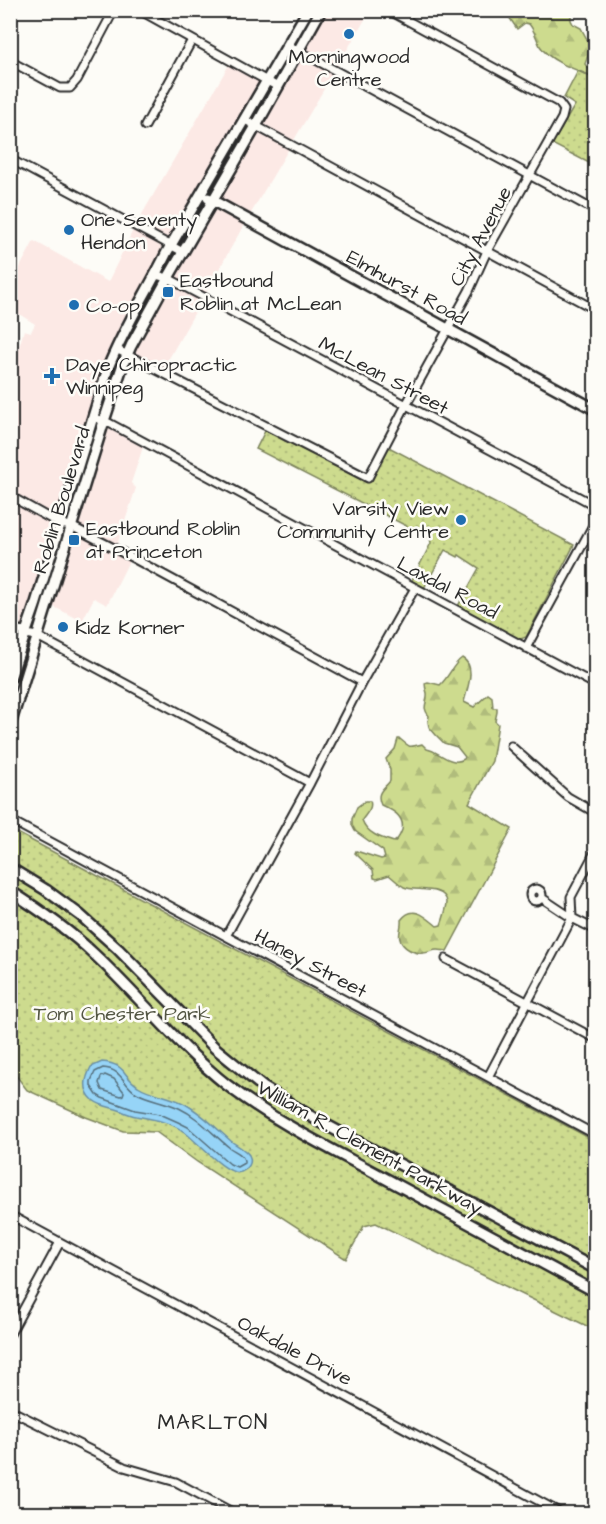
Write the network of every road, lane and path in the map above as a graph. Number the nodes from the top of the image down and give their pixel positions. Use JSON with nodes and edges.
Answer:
{"nodes":[{"id":1,"x":114,"y":10,"type":"edge"},
{"id":2,"x":139,"y":10,"type":"edge"},
{"id":3,"x":308,"y":10,"type":"edge"},
{"id":4,"x":321,"y":10,"type":"edge"},
{"id":5,"x":388,"y":10,"type":"edge"},
{"id":6,"x":192,"y":40,"type":"junction"},
{"id":7,"x":288,"y":45,"type":"junction"},
{"id":8,"x":298,"y":51,"type":"junction"},
{"id":9,"x":10,"y":61,"type":"edge"},
{"id":10,"x":267,"y":81,"type":"junction"},
{"id":11,"x":278,"y":87,"type":"junction"},
{"id":12,"x":245,"y":120,"type":"junction"},
{"id":13,"x":145,"y":126,"type":"dead end"},
{"id":14,"x":256,"y":126,"type":"junction"},
{"id":15,"x":10,"y":159,"type":"edge"},
{"id":16,"x":531,"y":176,"type":"junction"},
{"id":17,"x":201,"y":195,"type":"junction"},
{"id":18,"x":213,"y":201,"type":"junction"},
{"id":19,"x":596,"y":212,"type":"edge"},
{"id":20,"x":171,"y":245,"type":"junction"},
{"id":21,"x":487,"y":251,"type":"junction"},
{"id":22,"x":183,"y":252,"type":"junction"},
{"id":23,"x":156,"y":275,"type":"junction"},
{"id":24,"x":168,"y":278,"type":"junction"},
{"id":25,"x":596,"y":310,"type":"edge"},
{"id":26,"x":448,"y":330,"type":"junction"},
{"id":27,"x":116,"y":349,"type":"junction"},
{"id":28,"x":127,"y":355,"type":"junction"},
{"id":29,"x":406,"y":405,"type":"junction"},
{"id":30,"x":596,"y":410,"type":"edge"},
{"id":31,"x":93,"y":417,"type":"junction"},
{"id":32,"x":104,"y":421,"type":"junction"},
{"id":33,"x":10,"y":496,"type":"edge"},
{"id":34,"x":596,"y":506,"type":"edge"},
{"id":35,"x":596,"y":520,"type":"edge"},
{"id":36,"x":60,"y":524,"type":"junction"},
{"id":37,"x":72,"y":526,"type":"junction"},
{"id":38,"x":416,"y":588,"type":"junction"},
{"id":39,"x":10,"y":625,"type":"edge"},
{"id":40,"x":26,"y":634,"type":"junction"},
{"id":41,"x":37,"y":636,"type":"junction"},
{"id":42,"x":526,"y":648,"type":"junction"},
{"id":43,"x":10,"y":678,"type":"edge"},
{"id":44,"x":362,"y":682,"type":"junction"},
{"id":45,"x":596,"y":685,"type":"edge"},
{"id":46,"x":10,"y":725,"type":"edge"},
{"id":47,"x":511,"y":746,"type":"dead end"},
{"id":48,"x":310,"y":783,"type":"junction"},
{"id":49,"x":596,"y":813,"type":"edge"},
{"id":50,"x":10,"y":820,"type":"edge"},
{"id":51,"x":596,"y":850,"type":"edge"},
{"id":52,"x":11,"y":868,"type":"edge"},
{"id":53,"x":10,"y":893,"type":"edge"},
{"id":54,"x":542,"y":897,"type":"dead end"},
{"id":55,"x":572,"y":918,"type":"junction"},
{"id":56,"x":596,"y":930,"type":"edge"},
{"id":57,"x":226,"y":936,"type":"junction"},
{"id":58,"x":446,"y":959,"type":"dead end"},
{"id":59,"x":527,"y":1003,"type":"junction"},
{"id":60,"x":596,"y":1040,"type":"edge"},
{"id":61,"x":488,"y":1077,"type":"junction"},
{"id":62,"x":596,"y":1135,"type":"edge"},
{"id":63,"x":10,"y":1215,"type":"edge"},
{"id":64,"x":60,"y":1242,"type":"junction"},
{"id":65,"x":596,"y":1269,"type":"edge"},
{"id":66,"x":596,"y":1292,"type":"edge"},
{"id":67,"x":10,"y":1334,"type":"edge"},
{"id":68,"x":10,"y":1410,"type":"edge"},
{"id":69,"x":236,"y":1514,"type":"edge"},
{"id":70,"x":563,"y":1514,"type":"edge"}],
"edges":[{"from":1,"to":9,"type":"street"},
{"from":2,"to":6,"type":"street"},
{"from":3,"to":7,"type":"main road","name":"Roblin Boulevard"},
{"from":4,"to":8,"type":"main road","name":"Roblin Boulevard"},
{"from":5,"to":16,"type":"street","name":"City Avenue"},
{"from":6,"to":10,"type":"street"},
{"from":6,"to":13,"type":"street"},
{"from":7,"to":8,"type":"street"},
{"from":7,"to":10,"type":"main road","name":"Roblin Boulevard"},
{"from":8,"to":11,"type":"main road","name":"Roblin Boulevard"},
{"from":8,"to":16,"type":"street"},
{"from":10,"to":11,"type":"street"},
{"from":10,"to":12,"type":"main road","name":"Roblin Boulevard"},
{"from":11,"to":14,"type":"main road","name":"Roblin Boulevard"},
{"from":12,"to":14,"type":"street"},
{"from":12,"to":17,"type":"main road","name":"Roblin Boulevard"},
{"from":14,"to":18,"type":"main road","name":"Roblin Boulevard"},
{"from":14,"to":21,"type":"street"},
{"from":15,"to":20,"type":"street"},
{"from":16,"to":19,"type":"street"},
{"from":16,"to":21,"type":"street","name":"City Avenue"},
{"from":17,"to":18,"type":"main road","name":"Elmhurst Road"},
{"from":17,"to":20,"type":"main road","name":"Roblin Boulevard"},
{"from":18,"to":22,"type":"main road","name":"Roblin Boulevard"},
{"from":18,"to":26,"type":"main road","name":"Elmhurst Road"},
{"from":20,"to":22,"type":"street"},
{"from":20,"to":23,"type":"main road","name":"Roblin Boulevard"},
{"from":21,"to":25,"type":"street"},
{"from":21,"to":26,"type":"street","name":"City Avenue"},
{"from":22,"to":24,"type":"main road","name":"Roblin Boulevard"},
{"from":23,"to":24,"type":"street","name":"McLean Street"},
{"from":23,"to":27,"type":"main road","name":"Roblin Boulevard"},
{"from":24,"to":28,"type":"main road","name":"Roblin Boulevard"},
{"from":24,"to":29,"type":"street","name":"McLean Street"},
{"from":26,"to":29,"type":"street","name":"City Avenue"},
{"from":26,"to":30,"type":"main road","name":"Elmhurst Road"},
{"from":27,"to":28,"type":"street"},
{"from":27,"to":31,"type":"main road","name":"Roblin Boulevard"},
{"from":28,"to":29,"type":"street","name":"City Avenue"},
{"from":28,"to":32,"type":"main road","name":"Roblin Boulevard"},
{"from":29,"to":34,"type":"street","name":"McLean Street"},
{"from":31,"to":32,"type":"street","name":"Laxdal Road"},
{"from":31,"to":36,"type":"main road","name":"Roblin Boulevard"},
{"from":32,"to":37,"type":"main road","name":"Roblin Boulevard"},
{"from":32,"to":38,"type":"street","name":"Laxdal Road"},
{"from":33,"to":36,"type":"street"},
{"from":35,"to":42,"type":"street"},
{"from":36,"to":37,"type":"street"},
{"from":36,"to":40,"type":"main road","name":"Roblin Boulevard"},
{"from":37,"to":41,"type":"main road","name":"Roblin Boulevard"},
{"from":37,"to":44,"type":"street"},
{"from":38,"to":42,"type":"street","name":"Laxdal Road"},
{"from":38,"to":44,"type":"street"},
{"from":39,"to":40,"type":"street"},
{"from":40,"to":41,"type":"street"},
{"from":40,"to":43,"type":"main road","name":"Roblin Boulevard"},
{"from":41,"to":46,"type":"main road","name":"Roblin Boulevard"},
{"from":41,"to":48,"type":"street"},
{"from":42,"to":45,"type":"street","name":"Laxdal Road"},
{"from":44,"to":48,"type":"street"},
{"from":47,"to":49,"type":"street"},
{"from":48,"to":57,"type":"street"},
{"from":50,"to":57,"type":"street","name":"Haney Street"},
{"from":51,"to":55,"type":"street"},
{"from":52,"to":65,"type":"main road","name":"William R. Clement Parkway"},
{"from":53,"to":66,"type":"main road","name":"William R. Clement Parkway"},
{"from":54,"to":55,"type":"street"},
{"from":55,"to":56,"type":"street"},
{"from":55,"to":59,"type":"street"},
{"from":57,"to":61,"type":"street","name":"Haney Street"},
{"from":58,"to":59,"type":"street"},
{"from":59,"to":60,"type":"street"},
{"from":59,"to":61,"type":"street"},
{"from":61,"to":62,"type":"street","name":"Haney Street"},
{"from":63,"to":64,"type":"street","name":"Oakdale Drive"},
{"from":64,"to":67,"type":"street"},
{"from":64,"to":70,"type":"street","name":"Oakdale Drive"},
{"from":68,"to":69,"type":"street"}]}
